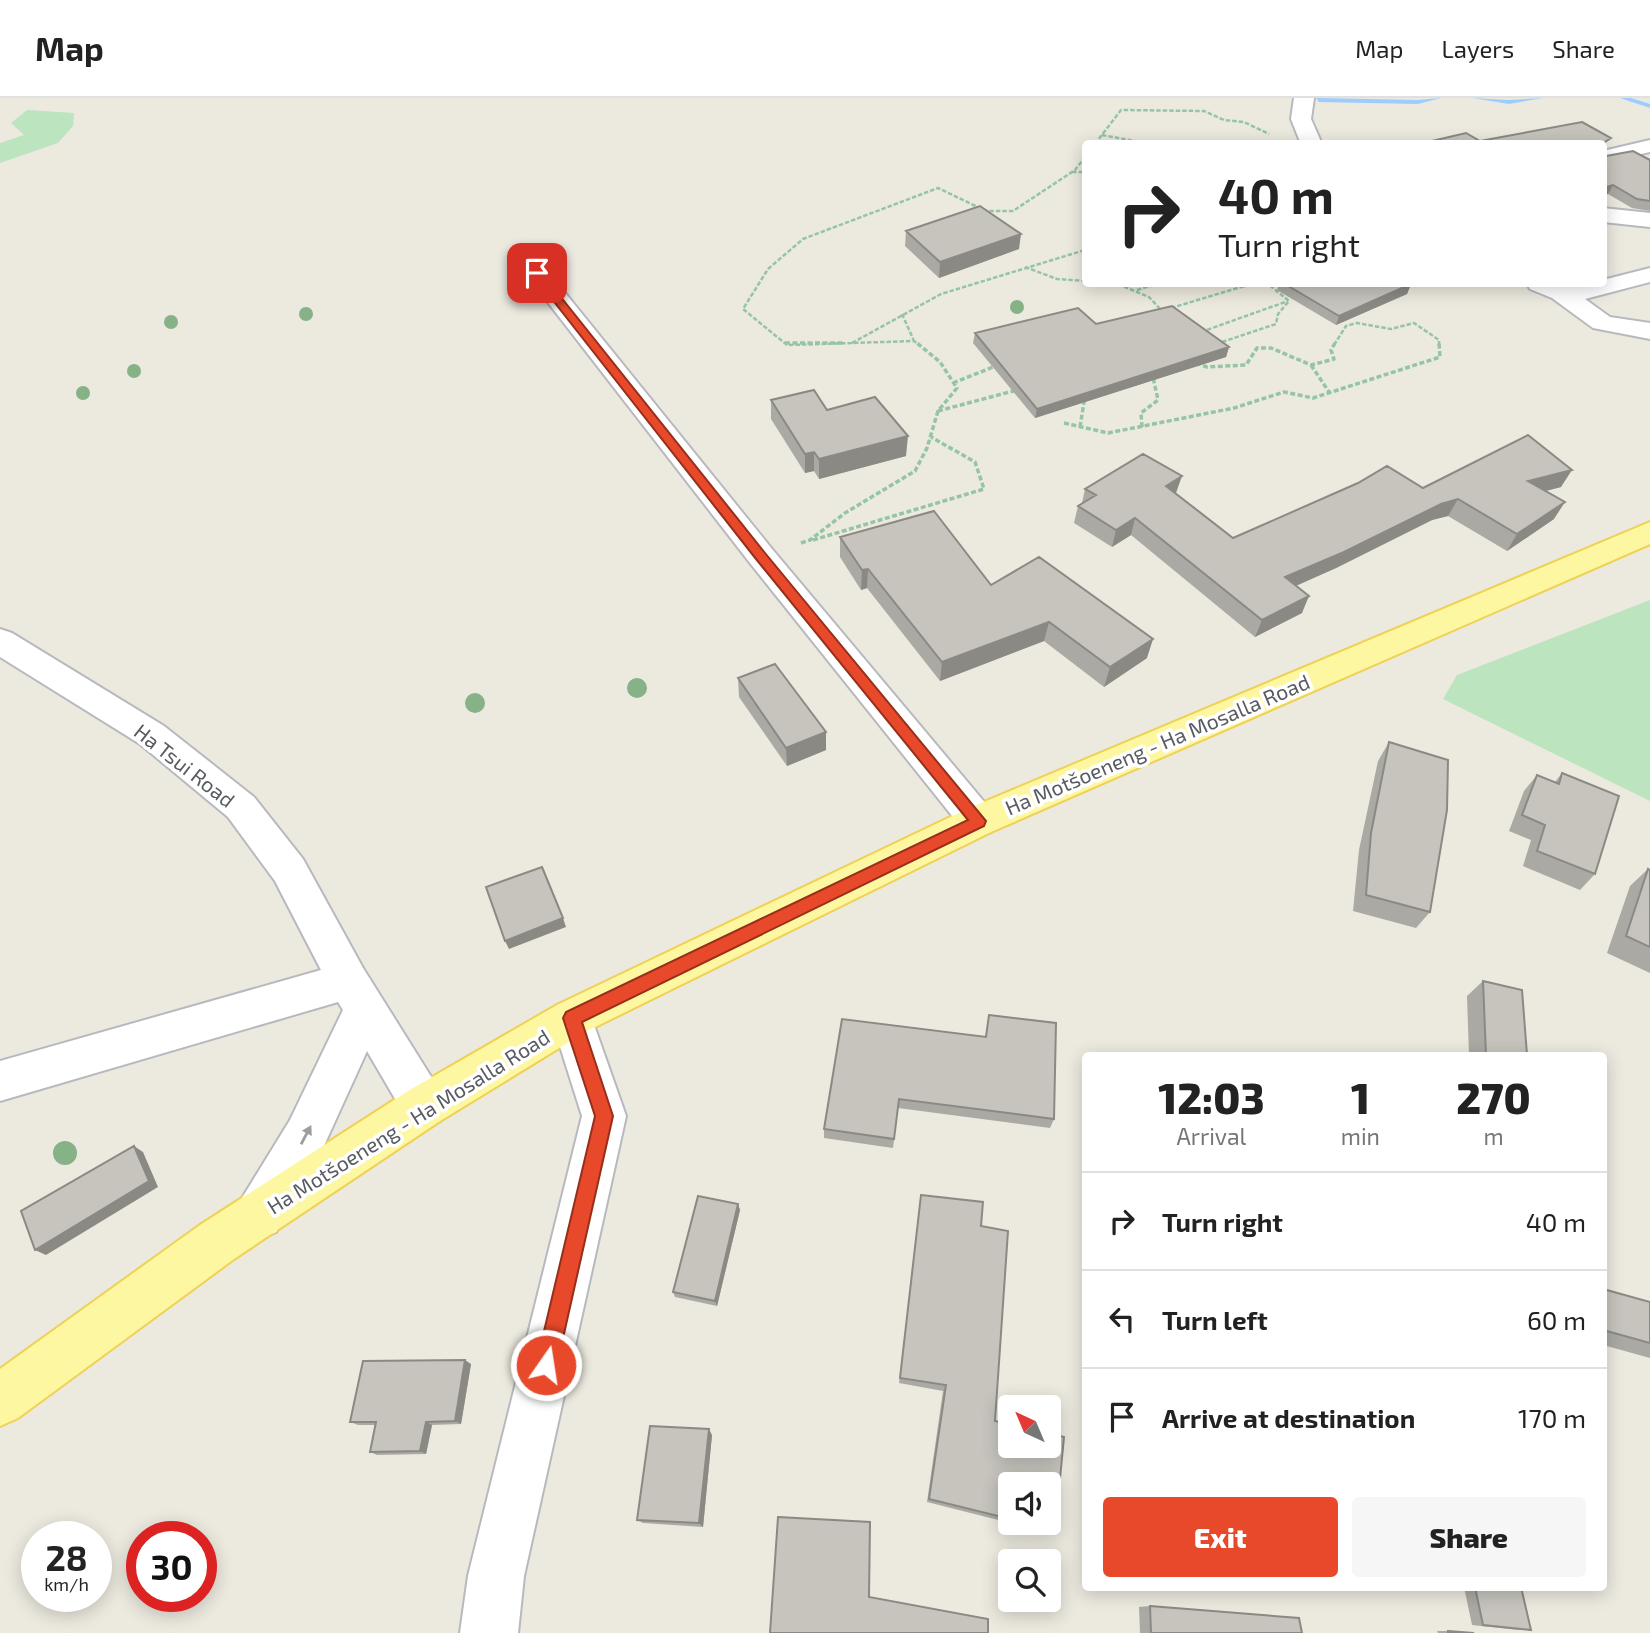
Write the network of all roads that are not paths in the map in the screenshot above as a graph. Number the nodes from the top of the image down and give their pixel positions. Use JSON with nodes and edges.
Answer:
{"nodes":[{"id":1,"x":1304,"y":98,"type":"edge"},
{"id":2,"x":1310,"y":140,"type":"edge"},
{"id":3,"x":1650,"y":146,"type":"edge"},
{"id":4,"x":1607,"y":156,"type":"edge"},
{"id":5,"x":1607,"y":215,"type":"edge"},
{"id":6,"x":1650,"y":220,"type":"edge"},
{"id":7,"x":537,"y":273,"type":"dead end"},
{"id":8,"x":1650,"y":275,"type":"edge"},
{"id":9,"x":1607,"y":286,"type":"edge"},
{"id":10,"x":1604,"y":287,"type":"edge"},
{"id":11,"x":1550,"y":288,"type":"edge"},
{"id":12,"x":1650,"y":331,"type":"edge"},
{"id":13,"x":1650,"y":532,"type":"edge"},
{"id":14,"x":0,"y":641,"type":"edge"},
{"id":15,"x":978,"y":821,"type":"junction"},
{"id":16,"x":356,"y":995,"type":"junction"},
{"id":17,"x":572,"y":1018,"type":"junction"},
{"id":18,"x":0,"y":1081,"type":"edge"},
{"id":19,"x":424,"y":1106,"type":"junction"},
{"id":20,"x":259,"y":1215,"type":"junction"},
{"id":21,"x":0,"y":1400,"type":"edge"},
{"id":22,"x":489,"y":1633,"type":"edge"}],
"edges":[{"from":1,"to":2,"type":"street"},
{"from":3,"to":4,"type":"street"},
{"from":5,"to":6,"type":"street"},
{"from":7,"to":15,"type":"street"},
{"from":8,"to":9,"type":"street"},
{"from":10,"to":11,"type":"street"},
{"from":11,"to":12,"type":"street"},
{"from":13,"to":15,"type":"main road","name":"Ha Motšoeneng - Ha Mosalla Road"},
{"from":14,"to":16,"type":"street","name":"Ha Tsui Road"},
{"from":15,"to":17,"type":"main road","name":"Ha Motšoeneng - Ha Mosalla Road"},
{"from":16,"to":18,"type":"street"},
{"from":16,"to":19,"type":"street","name":"Ha Tsui Road"},
{"from":20,"to":16,"type":"street","one_way":true},
{"from":17,"to":19,"type":"main road","name":"Ha Motšoeneng - Ha Mosalla Road"},
{"from":17,"to":22,"type":"street"},
{"from":19,"to":20,"type":"main road","name":"Ha Motšoeneng - Ha Mosalla Road"},
{"from":20,"to":21,"type":"main road","name":"Ha Motšoeneng - Ha Mosalla Road"}]}
